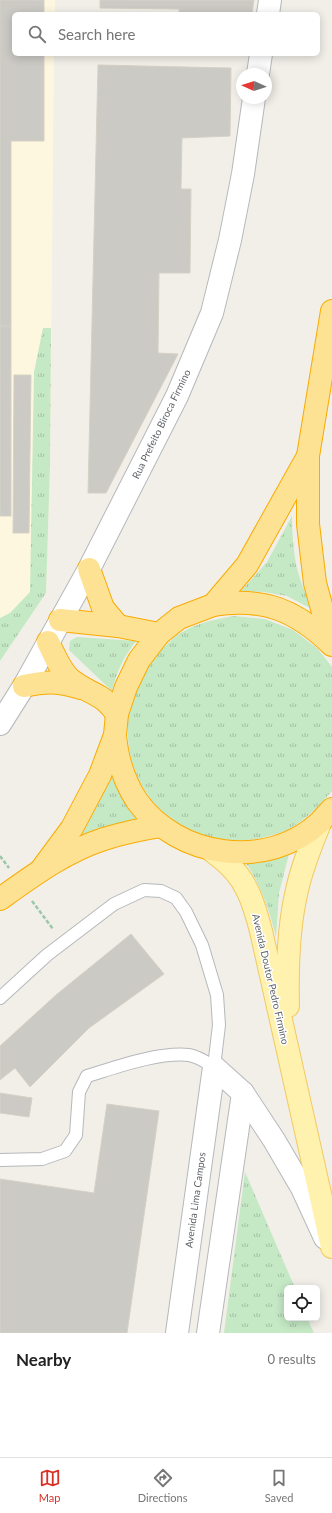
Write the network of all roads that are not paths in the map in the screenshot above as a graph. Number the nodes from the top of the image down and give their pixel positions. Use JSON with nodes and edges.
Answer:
{"nodes":[{"id":1,"x":270,"y":0,"type":"edge"},
{"id":2,"x":268,"y":12,"type":"edge"},
{"id":3,"x":261,"y":56,"type":"edge"},
{"id":4,"x":259,"y":68,"type":"edge"},
{"id":5,"x":253,"y":104,"type":"edge"},
{"id":6,"x":332,"y":311,"type":"edge"},
{"id":7,"x":308,"y":456,"type":"junction"},
{"id":8,"x":89,"y":569,"type":"junction"},
{"id":9,"x":214,"y":605,"type":"junction"},
{"id":10,"x":60,"y":620,"type":"junction"},
{"id":11,"x":118,"y":626,"type":"junction"},
{"id":12,"x":159,"y":634,"type":"junction"},
{"id":13,"x":48,"y":642,"type":"junction"},
{"id":14,"x":332,"y":644,"type":"edge"},
{"id":15,"x":24,"y":686,"type":"junction"},
{"id":16,"x":86,"y":690,"type":"junction"},
{"id":17,"x":117,"y":714,"type":"junction"},
{"id":18,"x":0,"y":724,"type":"edge"},
{"id":19,"x":114,"y":735,"type":"junction"},
{"id":20,"x":326,"y":816,"type":"edge"},
{"id":21,"x":161,"y":826,"type":"junction"},
{"id":22,"x":211,"y":850,"type":"junction"},
{"id":23,"x":41,"y":870,"type":"junction"},
{"id":24,"x":0,"y":899,"type":"edge"},
{"id":25,"x":0,"y":998,"type":"edge"},
{"id":26,"x":289,"y":1051,"type":"junction"},
{"id":27,"x":214,"y":1067,"type":"junction"},
{"id":28,"x":243,"y":1093,"type":"junction"},
{"id":29,"x":0,"y":1160,"type":"edge"},
{"id":30,"x":332,"y":1247,"type":"edge"},
{"id":31,"x":332,"y":1252,"type":"edge"},
{"id":32,"x":182,"y":1297,"type":"junction"},
{"id":33,"x":212,"y":1301,"type":"junction"},
{"id":34,"x":177,"y":1333,"type":"edge"},
{"id":35,"x":208,"y":1333,"type":"edge"}],
"edges":[{"from":1,"to":2,"type":"street"},
{"from":3,"to":4,"type":"street"},
{"from":5,"to":8,"type":"street","name":"Rua Prefeito Biroca Firmino"},
{"from":6,"to":7,"type":"highway"},
{"from":7,"to":9,"type":"highway"},
{"from":7,"to":14,"type":"highway"},
{"from":8,"to":10,"type":"street","name":"Rua Prefeito Biroca Firmino"},
{"from":8,"to":11,"type":"highway"},
{"from":9,"to":12,"type":"highway"},
{"from":9,"to":14,"type":"highway"},
{"from":10,"to":11,"type":"highway"},
{"from":10,"to":13,"type":"street","name":"Rua Prefeito Biroca Firmino"},
{"from":11,"to":12,"type":"highway"},
{"from":12,"to":17,"type":"highway"},
{"from":13,"to":15,"type":"street","name":"Rua Prefeito Biroca Firmino"},
{"from":13,"to":16,"type":"highway"},
{"from":15,"to":16,"type":"highway"},
{"from":15,"to":18,"type":"street","name":"Rua Prefeito Biroca Firmino"},
{"from":16,"to":17,"type":"highway"},
{"from":17,"to":19,"type":"highway"},
{"from":19,"to":21,"type":"highway"},
{"from":19,"to":23,"type":"highway"},
{"from":20,"to":22,"type":"highway"},
{"from":20,"to":26,"type":"main road","name":"Avenida Doutor Pedro Firmino"},
{"from":21,"to":22,"type":"highway"},
{"from":21,"to":23,"type":"highway"},
{"from":22,"to":26,"type":"main road","name":"Avenida Doutor Pedro Firmino"},
{"from":23,"to":24,"type":"highway"},
{"from":25,"to":27,"type":"lane"},
{"from":26,"to":30,"type":"main road","name":"Avenida Doutor Pedro Firmino"},
{"from":27,"to":28,"type":"street"},
{"from":27,"to":29,"type":"lane"},
{"from":27,"to":32,"type":"street","name":"Avenida Lima Campos"},
{"from":28,"to":31,"type":"street"},
{"from":28,"to":33,"type":"street"},
{"from":32,"to":33,"type":"street"},
{"from":32,"to":34,"type":"street","name":"Avenida Lima Campos"},
{"from":33,"to":35,"type":"street"}]}
